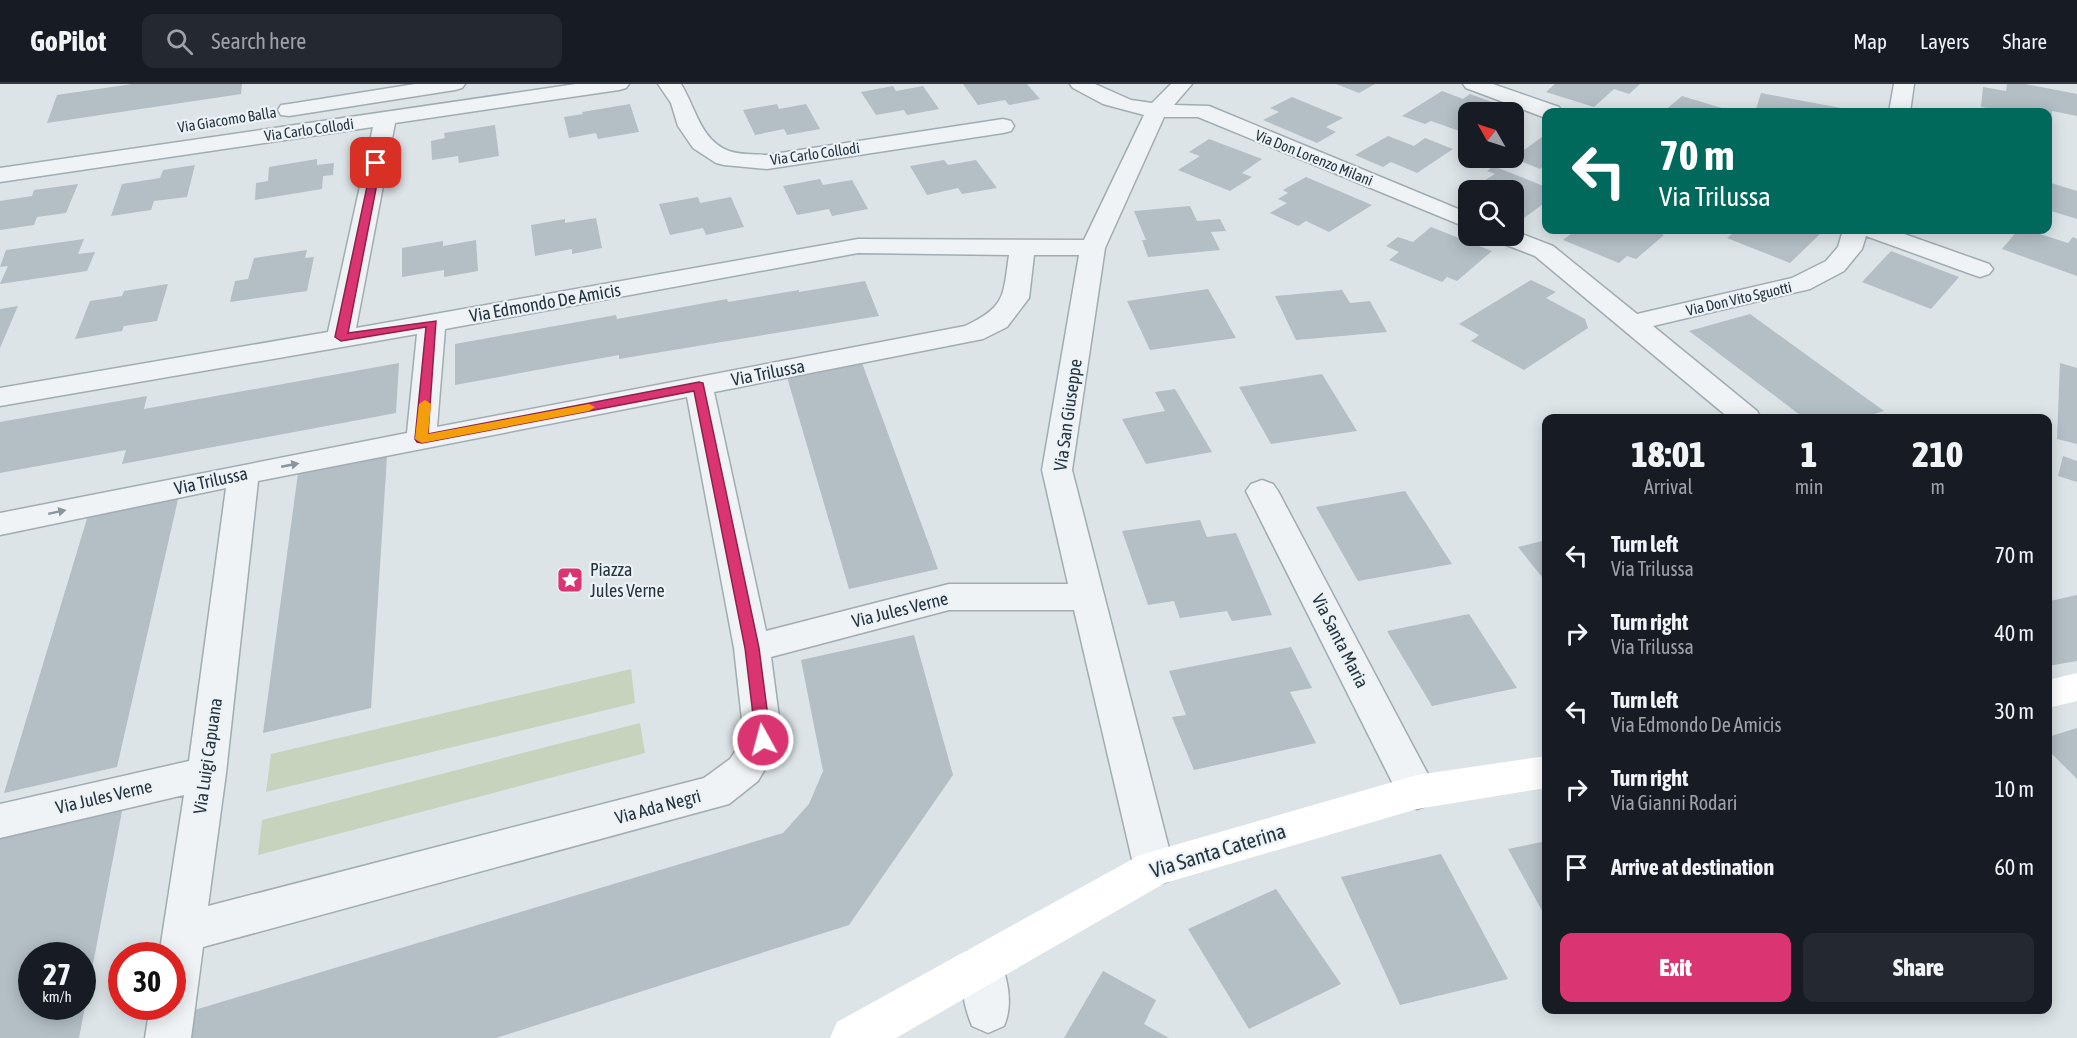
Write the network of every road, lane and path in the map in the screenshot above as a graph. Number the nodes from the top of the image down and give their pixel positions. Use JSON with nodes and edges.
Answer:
{"nodes":[{"id":1,"x":455,"y":84,"type":"edge"},
{"id":2,"x":619,"y":84,"type":"edge"},
{"id":3,"x":668,"y":84,"type":"edge"},
{"id":4,"x":1080,"y":84,"type":"edge"},
{"id":5,"x":1182,"y":84,"type":"edge"},
{"id":6,"x":1473,"y":84,"type":"edge"},
{"id":7,"x":1904,"y":84,"type":"edge"},
{"id":8,"x":1901,"y":108,"type":"edge"},
{"id":9,"x":1542,"y":109,"type":"edge"},
{"id":10,"x":1156,"y":112,"type":"junction"},
{"id":11,"x":268,"y":114,"type":"dead end"},
{"id":12,"x":385,"y":119,"type":"junction"},
{"id":13,"x":1003,"y":126,"type":"dead end"},
{"id":14,"x":186,"y":127,"type":"dead end"},
{"id":15,"x":0,"y":156,"type":"edge"},
{"id":16,"x":0,"y":175,"type":"edge"},
{"id":17,"x":1458,"y":216,"type":"edge"},
{"id":18,"x":1854,"y":234,"type":"edge"},
{"id":19,"x":1882,"y":234,"type":"edge"},
{"id":20,"x":1524,"y":243,"type":"edge"},
{"id":21,"x":1023,"y":247,"type":"junction"},
{"id":22,"x":1093,"y":248,"type":"junction"},
{"id":23,"x":1980,"y":269,"type":"dead end"},
{"id":24,"x":432,"y":323,"type":"junction"},
{"id":25,"x":1633,"y":323,"type":"junction"},
{"id":26,"x":341,"y":337,"type":"junction"},
{"id":27,"x":699,"y":386,"type":"junction"},
{"id":28,"x":0,"y":397,"type":"edge"},
{"id":29,"x":1742,"y":414,"type":"edge"},
{"id":30,"x":422,"y":439,"type":"junction"},
{"id":31,"x":243,"y":474,"type":"junction"},
{"id":32,"x":1262,"y":491,"type":"dead end"},
{"id":33,"x":0,"y":524,"type":"edge"},
{"id":34,"x":1088,"y":597,"type":"junction"},
{"id":35,"x":752,"y":648,"type":"junction"},
{"id":36,"x":2077,"y":687,"type":"edge"},
{"id":37,"x":2052,"y":693,"type":"edge"},
{"id":38,"x":1542,"y":772,"type":"edge"},
{"id":39,"x":207,"y":773,"type":"junction"},
{"id":40,"x":1417,"y":792,"type":"junction"},
{"id":41,"x":0,"y":821,"type":"edge"},
{"id":42,"x":1154,"y":868,"type":"junction"},
{"id":43,"x":183,"y":933,"type":"junction"},
{"id":44,"x":982,"y":967,"type":"junction"},
{"id":45,"x":988,"y":1011,"type":"dead end"},
{"id":46,"x":168,"y":1038,"type":"edge"},
{"id":47,"x":853,"y":1038,"type":"edge"}],
"edges":[{"from":1,"to":11,"type":"street","name":"Via Giacomo Balla"},
{"from":2,"to":12,"type":"street","name":"Via Carlo Collodi"},
{"from":3,"to":13,"type":"street","name":"Via Carlo Collodi"},
{"from":4,"to":10,"type":"street"},
{"from":5,"to":10,"type":"street","name":"Via San Giuseppe"},
{"from":6,"to":9,"type":"street"},
{"from":7,"to":8,"type":"street"},
{"from":10,"to":17,"type":"street","name":"Via Don Lorenzo Milani"},
{"from":10,"to":22,"type":"street","name":"Via San Giuseppe"},
{"from":12,"to":16,"type":"street","name":"Via Carlo Collodi"},
{"from":12,"to":26,"type":"street"},
{"from":14,"to":15,"type":"street","name":"Via Giacomo Balla"},
{"from":18,"to":25,"type":"street","name":"Via Don Vito Sguotti"},
{"from":19,"to":23,"type":"street"},
{"from":20,"to":25,"type":"street"},
{"from":21,"to":22,"type":"street","name":"Via Edmondo De Amicis"},
{"from":21,"to":24,"type":"street","name":"Via Edmondo De Amicis"},
{"from":21,"to":27,"type":"street","name":"Via Trilussa"},
{"from":22,"to":34,"type":"street","name":"Via San Giuseppe"},
{"from":24,"to":26,"type":"street","name":"Via Edmondo De Amicis"},
{"from":24,"to":30,"type":"street"},
{"from":25,"to":29,"type":"street"},
{"from":26,"to":28,"type":"street","name":"Via Edmondo De Amicis"},
{"from":27,"to":30,"type":"street","name":"Via Trilussa"},
{"from":27,"to":35,"type":"street","name":"Via Ada Negri"},
{"from":31,"to":30,"type":"street","name":"Via Trilussa","one_way":true},
{"from":33,"to":31,"type":"street","name":"Via Trilussa","one_way":true},
{"from":31,"to":39,"type":"street","name":"Via Luigi Capuana"},
{"from":32,"to":40,"type":"street","name":"Via Santa Maria"},
{"from":34,"to":35,"type":"street","name":"Via Jules Verne"},
{"from":34,"to":42,"type":"street","name":"Via San Giuseppe"},
{"from":35,"to":43,"type":"street","name":"Via Ada Negri"},
{"from":36,"to":37,"type":"main road"},
{"from":38,"to":40,"type":"main road","name":"Via Santa Caterina"},
{"from":39,"to":41,"type":"street","name":"Via Jules Verne"},
{"from":39,"to":43,"type":"street","name":"Via Luigi Capuana"},
{"from":40,"to":42,"type":"main road","name":"Via Santa Caterina"},
{"from":42,"to":44,"type":"main road","name":"Via Santa Caterina"},
{"from":43,"to":46,"type":"street","name":"Via Luigi Capuana"},
{"from":44,"to":45,"type":"street"},
{"from":44,"to":47,"type":"main road","name":"Via Santa Caterina"}]}
